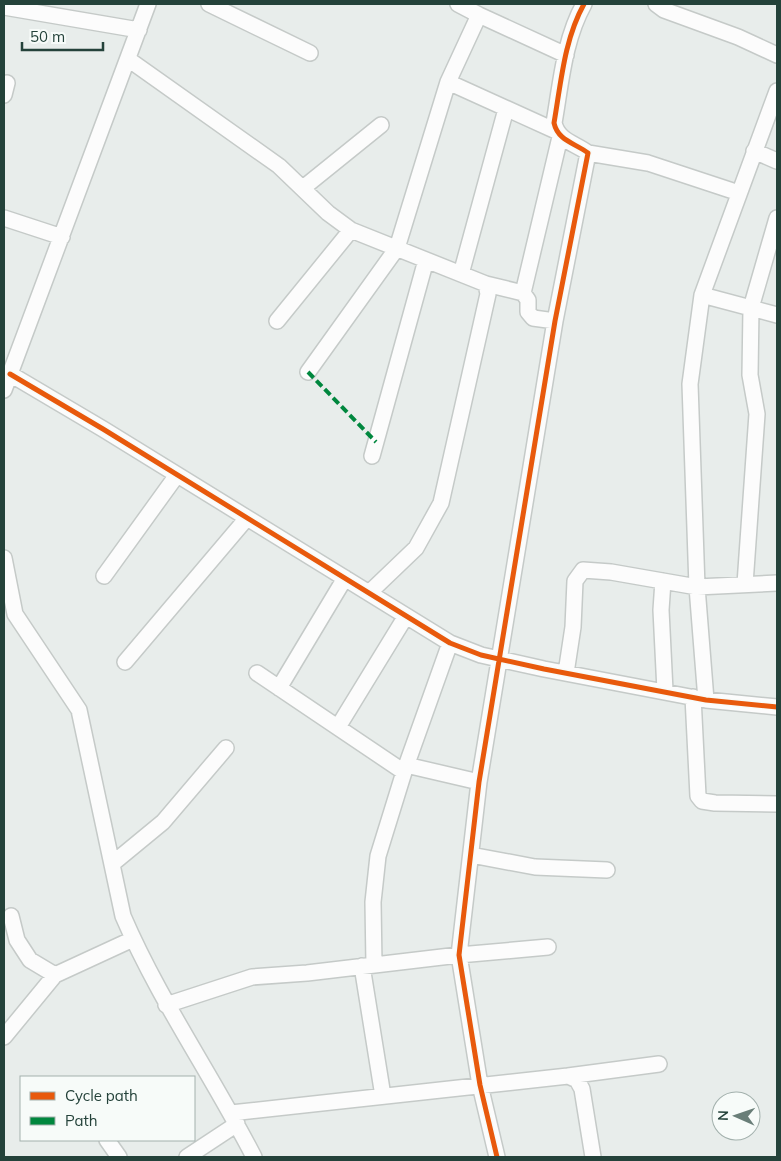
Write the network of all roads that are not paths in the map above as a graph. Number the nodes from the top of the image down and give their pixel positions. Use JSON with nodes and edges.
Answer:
{"nodes":[{"id":1,"x":148,"y":4,"type":"edge"},
{"id":2,"x":209,"y":4,"type":"edge"},
{"id":3,"x":458,"y":4,"type":"edge"},
{"id":4,"x":584,"y":4,"type":"edge"},
{"id":5,"x":656,"y":4,"type":"edge"},
{"id":6,"x":4,"y":8,"type":"edge"},
{"id":7,"x":479,"y":15,"type":"junction"},
{"id":8,"x":139,"y":30,"type":"junction"},
{"id":9,"x":776,"y":51,"type":"edge"},
{"id":10,"x":310,"y":54,"type":"dead end"},
{"id":11,"x":566,"y":55,"type":"junction"},
{"id":12,"x":128,"y":59,"type":"junction"},
{"id":13,"x":448,"y":82,"type":"junction"},
{"id":14,"x":777,"y":91,"type":"edge"},
{"id":15,"x":506,"y":109,"type":"junction"},
{"id":16,"x":381,"y":125,"type":"dead end"},
{"id":17,"x":558,"y":134,"type":"junction"},
{"id":18,"x":754,"y":151,"type":"junction"},
{"id":19,"x":588,"y":153,"type":"junction"},
{"id":20,"x":777,"y":161,"type":"edge"},
{"id":21,"x":303,"y":188,"type":"junction"},
{"id":22,"x":739,"y":193,"type":"junction"},
{"id":23,"x":4,"y":218,"type":"edge"},
{"id":24,"x":777,"y":218,"type":"edge"},
{"id":25,"x":351,"y":230,"type":"junction"},
{"id":26,"x":62,"y":237,"type":"junction"},
{"id":27,"x":397,"y":248,"type":"junction"},
{"id":28,"x":426,"y":260,"type":"junction"},
{"id":29,"x":461,"y":274,"type":"junction"},
{"id":30,"x":486,"y":284,"type":"junction"},
{"id":31,"x":522,"y":293,"type":"junction"},
{"id":32,"x":702,"y":295,"type":"junction"},
{"id":33,"x":751,"y":308,"type":"junction"},
{"id":34,"x":777,"y":315,"type":"edge"},
{"id":35,"x":277,"y":320,"type":"dead end"},
{"id":36,"x":554,"y":321,"type":"junction"},
{"id":37,"x":308,"y":372,"type":"dead end"},
{"id":38,"x":10,"y":374,"type":"junction"},
{"id":39,"x":4,"y":390,"type":"edge"},
{"id":40,"x":372,"y":456,"type":"dead end"},
{"id":41,"x":177,"y":475,"type":"junction"},
{"id":42,"x":247,"y":518,"type":"junction"},
{"id":43,"x":4,"y":558,"type":"edge"},
{"id":44,"x":104,"y":576,"type":"dead end"},
{"id":45,"x":345,"y":578,"type":"junction"},
{"id":46,"x":663,"y":581,"type":"junction"},
{"id":47,"x":777,"y":583,"type":"edge"},
{"id":48,"x":745,"y":584,"type":"junction"},
{"id":49,"x":697,"y":587,"type":"junction"},
{"id":50,"x":369,"y":593,"type":"junction"},
{"id":51,"x":406,"y":616,"type":"junction"},
{"id":52,"x":450,"y":643,"type":"junction"},
{"id":53,"x":500,"y":660,"type":"junction"},
{"id":54,"x":125,"y":662,"type":"dead end"},
{"id":55,"x":566,"y":673,"type":"junction"},
{"id":56,"x":257,"y":674,"type":"dead end"},
{"id":57,"x":279,"y":688,"type":"junction"},
{"id":58,"x":665,"y":691,"type":"junction"},
{"id":59,"x":700,"y":698,"type":"junction"},
{"id":60,"x":777,"y":707,"type":"edge"},
{"id":61,"x":338,"y":727,"type":"junction"},
{"id":62,"x":226,"y":748,"type":"dead end"},
{"id":63,"x":405,"y":769,"type":"junction"},
{"id":64,"x":479,"y":782,"type":"junction"},
{"id":65,"x":777,"y":804,"type":"edge"},
{"id":66,"x":471,"y":855,"type":"junction"},
{"id":67,"x":112,"y":864,"type":"junction"},
{"id":68,"x":607,"y":870,"type":"dead end"},
{"id":69,"x":11,"y":916,"type":"dead end"},
{"id":70,"x":133,"y":939,"type":"junction"},
{"id":71,"x":548,"y":947,"type":"dead end"},
{"id":72,"x":459,"y":955,"type":"junction"},
{"id":73,"x":368,"y":966,"type":"junction"},
{"id":74,"x":55,"y":975,"type":"junction"},
{"id":75,"x":166,"y":1005,"type":"junction"},
{"id":76,"x":4,"y":1037,"type":"edge"},
{"id":77,"x":659,"y":1064,"type":"dead end"},
{"id":78,"x":568,"y":1076,"type":"junction"},
{"id":79,"x":480,"y":1085,"type":"junction"},
{"id":80,"x":383,"y":1096,"type":"junction"},
{"id":81,"x":234,"y":1119,"type":"junction"},
{"id":82,"x":108,"y":1141,"type":"edge"},
{"id":83,"x":119,"y":1157,"type":"edge"},
{"id":84,"x":187,"y":1157,"type":"edge"},
{"id":85,"x":254,"y":1157,"type":"edge"},
{"id":86,"x":497,"y":1157,"type":"edge"},
{"id":87,"x":593,"y":1157,"type":"edge"}],
"edges":[{"from":1,"to":8,"type":"street"},
{"from":2,"to":10,"type":"street"},
{"from":3,"to":7,"type":"street"},
{"from":4,"to":11,"type":"street"},
{"from":5,"to":9,"type":"street"},
{"from":6,"to":8,"type":"street"},
{"from":7,"to":11,"type":"street"},
{"from":7,"to":13,"type":"street"},
{"from":8,"to":12,"type":"street"},
{"from":11,"to":17,"type":"street"},
{"from":12,"to":21,"type":"street"},
{"from":12,"to":26,"type":"street"},
{"from":13,"to":15,"type":"street"},
{"from":13,"to":27,"type":"street"},
{"from":14,"to":18,"type":"street"},
{"from":15,"to":17,"type":"street"},
{"from":15,"to":29,"type":"street"},
{"from":16,"to":21,"type":"street"},
{"from":17,"to":19,"type":"street"},
{"from":17,"to":31,"type":"street"},
{"from":18,"to":20,"type":"street"},
{"from":18,"to":22,"type":"street"},
{"from":19,"to":22,"type":"street"},
{"from":19,"to":36,"type":"street"},
{"from":21,"to":25,"type":"street"},
{"from":22,"to":32,"type":"street"},
{"from":23,"to":26,"type":"street"},
{"from":24,"to":33,"type":"street"},
{"from":25,"to":27,"type":"street"},
{"from":25,"to":35,"type":"street"},
{"from":26,"to":38,"type":"street"},
{"from":27,"to":28,"type":"street"},
{"from":27,"to":37,"type":"street"},
{"from":28,"to":29,"type":"street"},
{"from":28,"to":40,"type":"street"},
{"from":29,"to":30,"type":"street"},
{"from":30,"to":31,"type":"street"},
{"from":30,"to":50,"type":"street"},
{"from":31,"to":36,"type":"street"},
{"from":32,"to":33,"type":"street"},
{"from":32,"to":49,"type":"street"},
{"from":33,"to":34,"type":"street"},
{"from":33,"to":48,"type":"street"},
{"from":36,"to":53,"type":"street"},
{"from":38,"to":39,"type":"street"},
{"from":38,"to":41,"type":"street"},
{"from":41,"to":42,"type":"street"},
{"from":41,"to":44,"type":"street"},
{"from":42,"to":45,"type":"street"},
{"from":42,"to":54,"type":"street"},
{"from":43,"to":67,"type":"street"},
{"from":45,"to":50,"type":"street"},
{"from":45,"to":57,"type":"street"},
{"from":46,"to":49,"type":"street"},
{"from":46,"to":55,"type":"street"},
{"from":46,"to":58,"type":"street"},
{"from":47,"to":48,"type":"street"},
{"from":48,"to":49,"type":"street"},
{"from":49,"to":59,"type":"street"},
{"from":50,"to":51,"type":"street"},
{"from":51,"to":52,"type":"street"},
{"from":51,"to":61,"type":"street"},
{"from":52,"to":53,"type":"street"},
{"from":52,"to":63,"type":"street"},
{"from":53,"to":55,"type":"street"},
{"from":53,"to":64,"type":"street"},
{"from":55,"to":58,"type":"street"},
{"from":56,"to":57,"type":"street"},
{"from":57,"to":61,"type":"street"},
{"from":58,"to":59,"type":"street"},
{"from":59,"to":60,"type":"street"},
{"from":59,"to":65,"type":"street"},
{"from":61,"to":63,"type":"street"},
{"from":62,"to":67,"type":"street"},
{"from":63,"to":64,"type":"street"},
{"from":63,"to":73,"type":"street"},
{"from":64,"to":66,"type":"street"},
{"from":66,"to":68,"type":"street"},
{"from":66,"to":72,"type":"street"},
{"from":67,"to":70,"type":"street"},
{"from":69,"to":74,"type":"street"},
{"from":70,"to":74,"type":"street"},
{"from":70,"to":75,"type":"street"},
{"from":71,"to":72,"type":"street"},
{"from":72,"to":73,"type":"street"},
{"from":72,"to":79,"type":"street"},
{"from":73,"to":75,"type":"street"},
{"from":73,"to":80,"type":"street"},
{"from":74,"to":76,"type":"street"},
{"from":75,"to":81,"type":"street"},
{"from":77,"to":78,"type":"street"},
{"from":78,"to":79,"type":"street"},
{"from":78,"to":87,"type":"street"},
{"from":79,"to":80,"type":"street"},
{"from":79,"to":86,"type":"street"},
{"from":80,"to":81,"type":"street"},
{"from":81,"to":84,"type":"street"},
{"from":81,"to":85,"type":"street"},
{"from":82,"to":83,"type":"street"}]}
